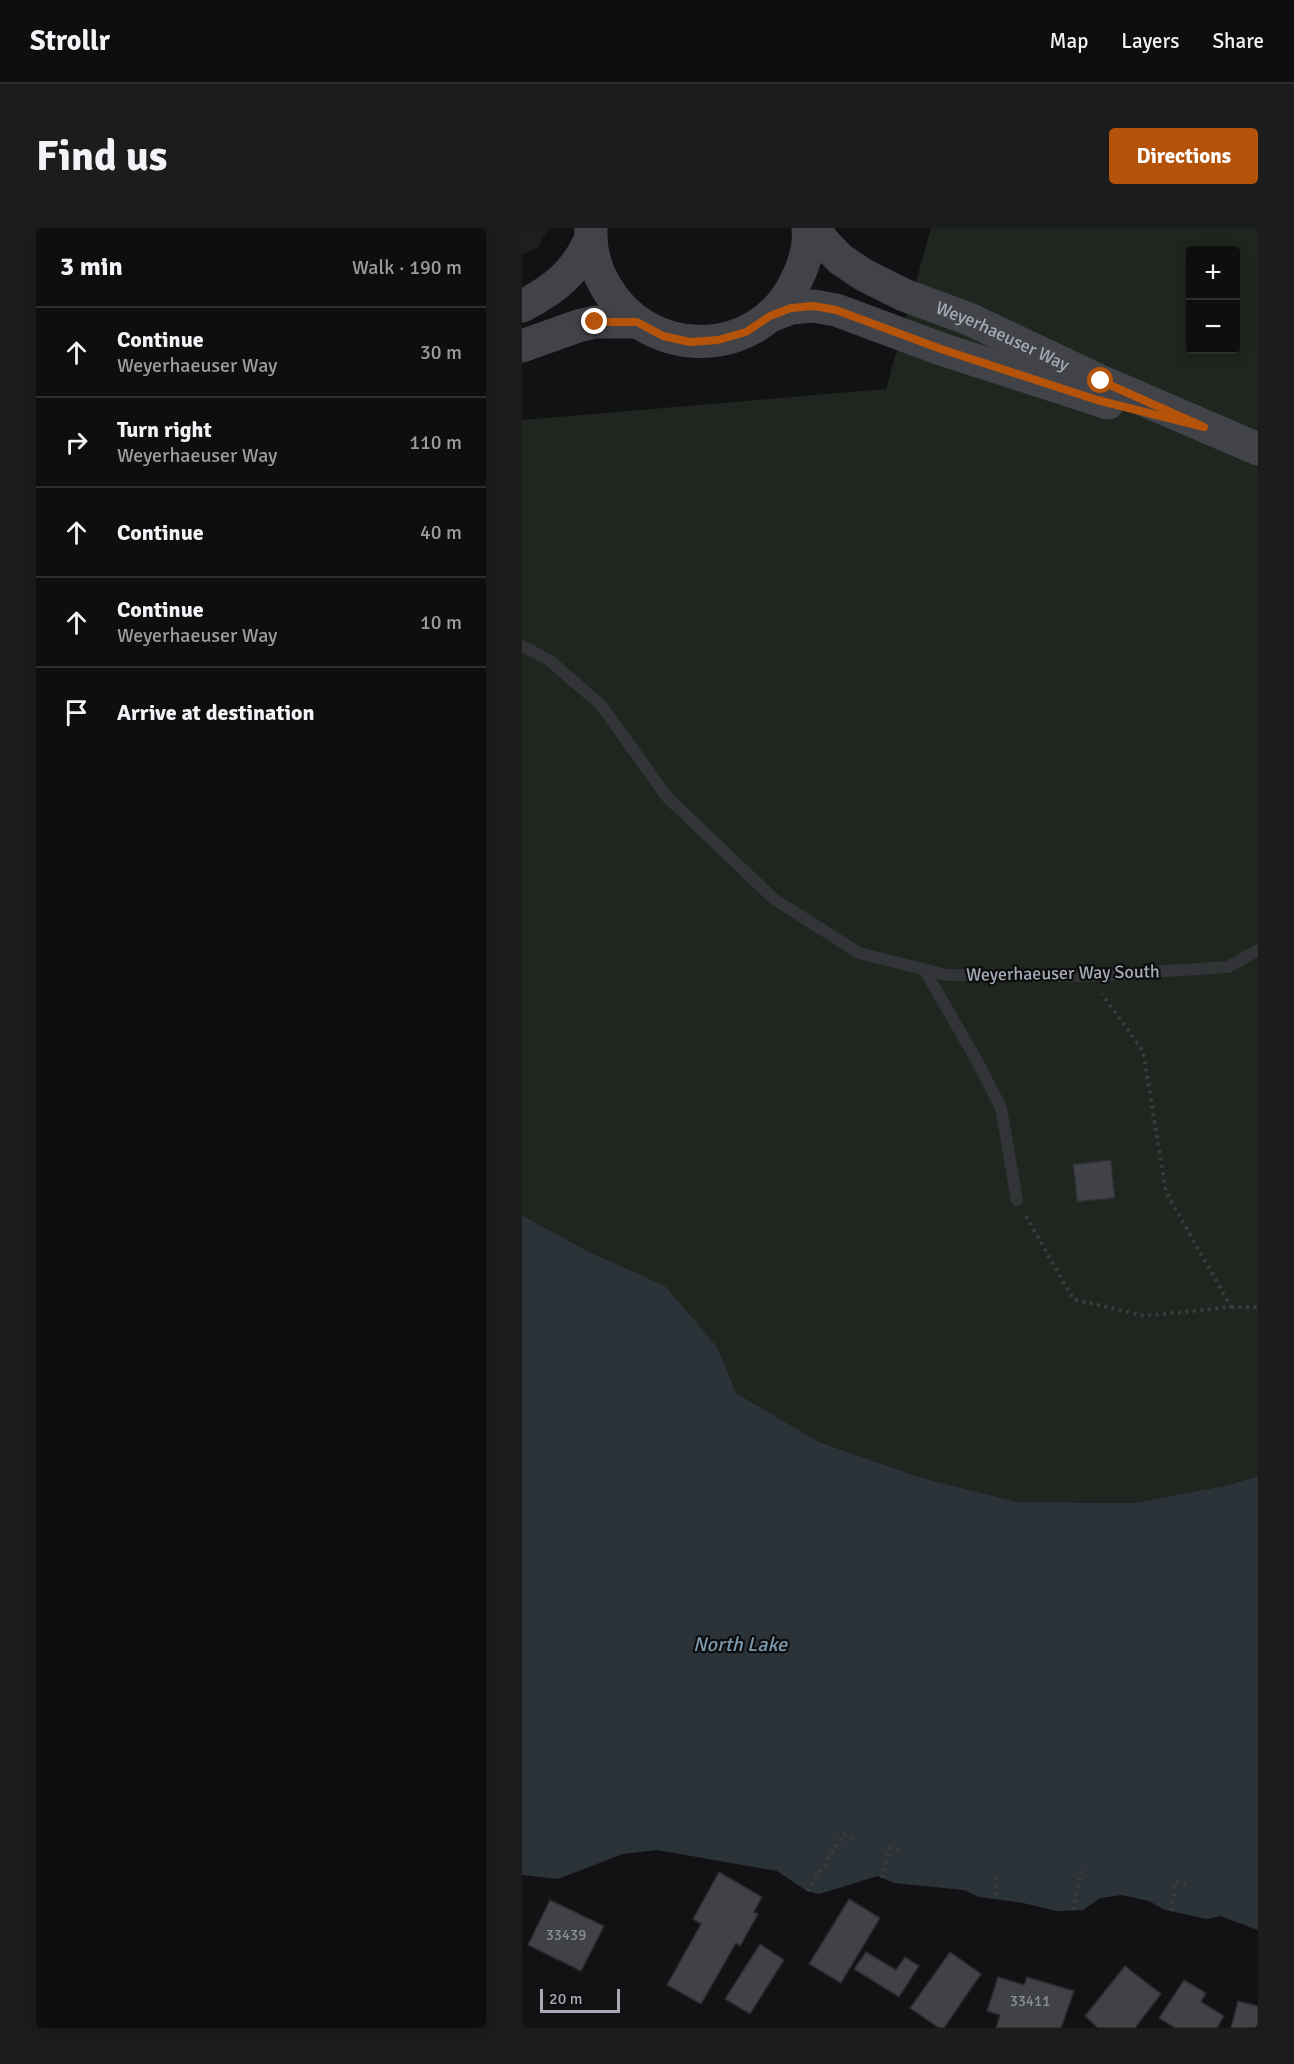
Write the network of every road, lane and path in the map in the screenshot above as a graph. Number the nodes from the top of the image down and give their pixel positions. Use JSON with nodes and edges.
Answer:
{"nodes":[{"id":1,"x":808,"y":228,"type":"edge"},
{"id":2,"x":816,"y":228,"type":"edge"},
{"id":3,"x":591,"y":234,"type":"edge"},
{"id":4,"x":522,"y":306,"type":"edge"},
{"id":5,"x":770,"y":316,"type":"junction"},
{"id":6,"x":637,"y":322,"type":"junction"},
{"id":7,"x":522,"y":346,"type":"edge"},
{"id":8,"x":1204,"y":427,"type":"junction"},
{"id":9,"x":1258,"y":449,"type":"edge"},
{"id":10,"x":522,"y":646,"type":"edge"},
{"id":11,"x":1258,"y":950,"type":"edge"},
{"id":12,"x":924,"y":969,"type":"junction"},
{"id":13,"x":1089,"y":976,"type":"junction"},
{"id":14,"x":1017,"y":1200,"type":"joint"},
{"id":15,"x":1231,"y":1307,"type":"junction"},
{"id":16,"x":1258,"y":1307,"type":"edge"},
{"id":17,"x":852,"y":1839,"type":"dead end"},
{"id":18,"x":902,"y":1852,"type":"dead end"},
{"id":19,"x":1081,"y":1871,"type":"dead end"},
{"id":20,"x":996,"y":1877,"type":"dead end"},
{"id":21,"x":882,"y":1878,"type":"dead end"},
{"id":22,"x":1187,"y":1884,"type":"dead end"},
{"id":23,"x":807,"y":1891,"type":"dead end"},
{"id":24,"x":996,"y":1899,"type":"dead end"},
{"id":25,"x":1073,"y":1910,"type":"dead end"},
{"id":26,"x":1172,"y":1911,"type":"dead end"}],
"edges":[{"from":1,"to":5,"type":"street"},
{"from":2,"to":8,"type":"street","name":"Weyerhaeuser Way"},
{"from":3,"to":4,"type":"street"},
{"from":3,"to":6,"type":"street"},
{"from":5,"to":6,"type":"street"},
{"from":5,"to":8,"type":"street","name":"Weyerhaeuser Way"},
{"from":6,"to":7,"type":"street"},
{"from":8,"to":9,"type":"street","name":"Weyerhaeuser Way"},
{"from":10,"to":12,"type":"lane","name":"Weyerhaeuser Way South"},
{"from":11,"to":13,"type":"lane","name":"Weyerhaeuser Way South"},
{"from":12,"to":13,"type":"lane","name":"Weyerhaeuser Way South"},
{"from":12,"to":14,"type":"lane"},
{"from":13,"to":15,"type":"path"},
{"from":14,"to":15,"type":"path"},
{"from":15,"to":16,"type":"path"},
{"from":17,"to":23,"type":"path"},
{"from":18,"to":21,"type":"path"},
{"from":19,"to":25,"type":"path"},
{"from":20,"to":24,"type":"path"},
{"from":22,"to":26,"type":"path"}]}
